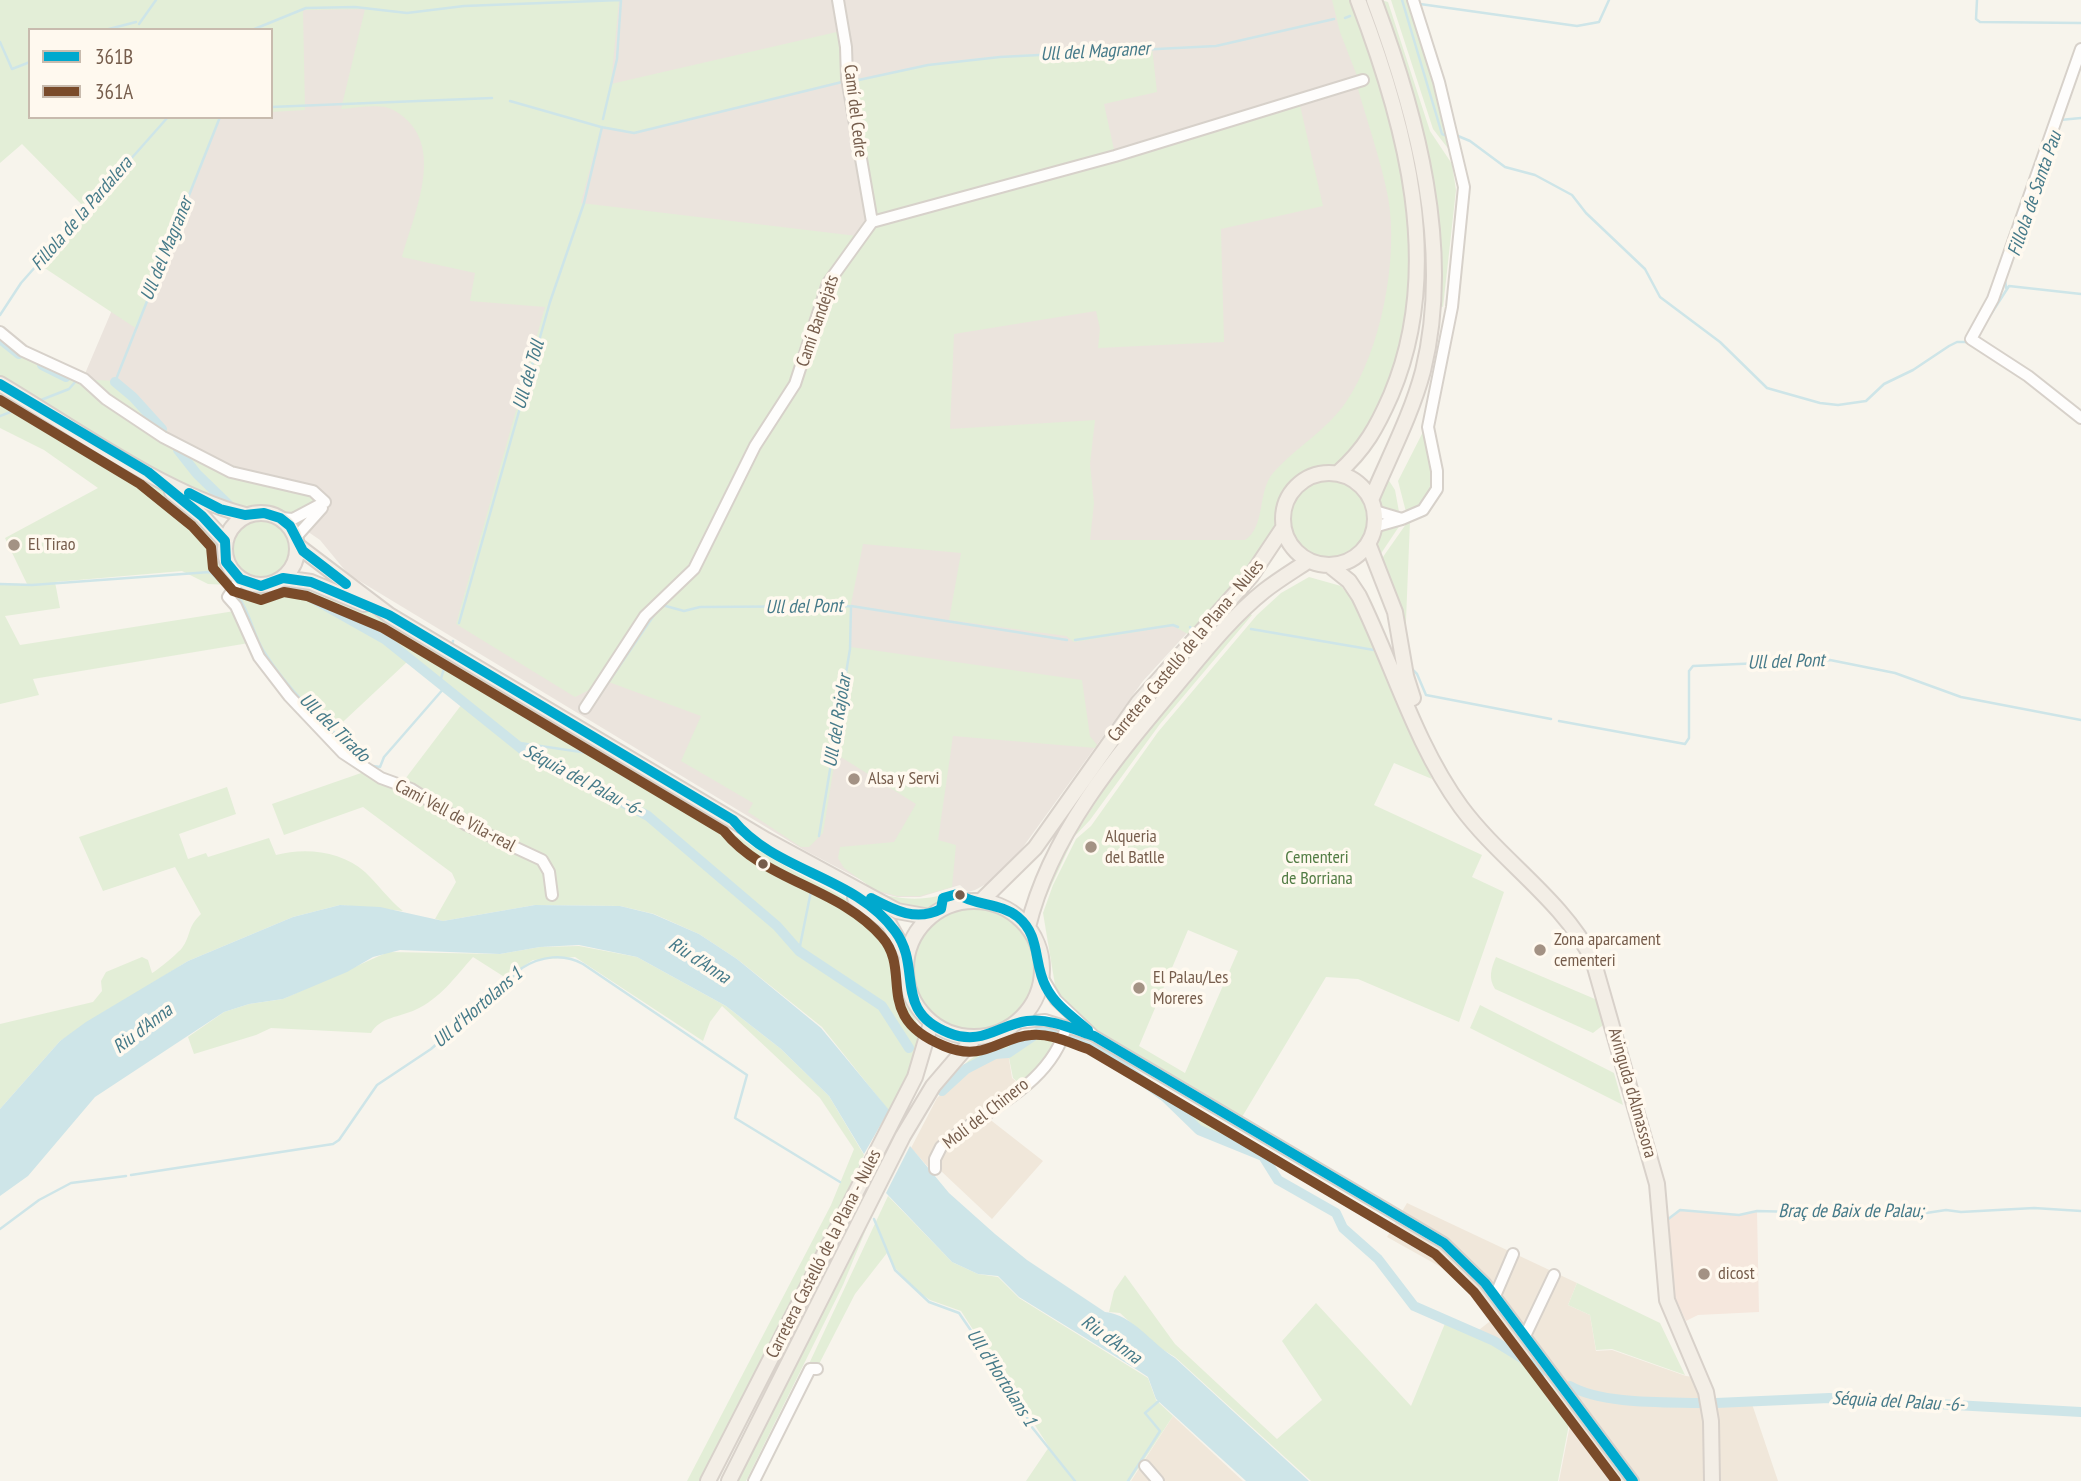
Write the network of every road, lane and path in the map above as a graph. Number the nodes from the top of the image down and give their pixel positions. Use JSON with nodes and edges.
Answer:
{"nodes":[{"id":1,"x":838,"y":0,"type":"edge"},
{"id":2,"x":1358,"y":0,"type":"edge"},
{"id":3,"x":1374,"y":0,"type":"edge"},
{"id":4,"x":1413,"y":0,"type":"edge"},
{"id":5,"x":2081,"y":48,"type":"edge"},
{"id":6,"x":1363,"y":80,"type":"dead end"},
{"id":7,"x":872,"y":222,"type":"junction"},
{"id":8,"x":0,"y":332,"type":"edge"},
{"id":9,"x":0,"y":384,"type":"edge"},
{"id":10,"x":2081,"y":418,"type":"edge"},
{"id":11,"x":148,"y":472,"type":"junction"},
{"id":12,"x":1338,"y":473,"type":"junction"},
{"id":13,"x":324,"y":502,"type":"junction"},
{"id":14,"x":1373,"y":505,"type":"junction"},
{"id":15,"x":245,"y":515,"type":"junction"},
{"id":16,"x":280,"y":518,"type":"junction"},
{"id":17,"x":1402,"y":519,"type":"junction"},
{"id":18,"x":1374,"y":527,"type":"junction"},
{"id":19,"x":1283,"y":528,"type":"junction"},
{"id":20,"x":225,"y":541,"type":"junction"},
{"id":21,"x":297,"y":541,"type":"junction"},
{"id":22,"x":1368,"y":543,"type":"junction"},
{"id":23,"x":1308,"y":561,"type":"junction"},
{"id":24,"x":1329,"y":565,"type":"junction"},
{"id":25,"x":283,"y":578,"type":"junction"},
{"id":26,"x":240,"y":579,"type":"junction"},
{"id":27,"x":389,"y":615,"type":"junction"},
{"id":28,"x":586,"y":708,"type":"dead end"},
{"id":29,"x":1432,"y":756,"type":"junction"},
{"id":30,"x":765,"y":840,"type":"junction"},
{"id":31,"x":552,"y":895,"type":"dead end"},
{"id":32,"x":981,"y":901,"type":"junction"},
{"id":33,"x":930,"y":917,"type":"junction"},
{"id":34,"x":1028,"y":927,"type":"junction"},
{"id":35,"x":906,"y":957,"type":"junction"},
{"id":36,"x":1042,"y":978,"type":"junction"},
{"id":37,"x":931,"y":1023,"type":"junction"},
{"id":38,"x":1016,"y":1023,"type":"junction"},
{"id":39,"x":1066,"y":1027,"type":"junction"},
{"id":40,"x":1094,"y":1036,"type":"junction"},
{"id":41,"x":975,"y":1037,"type":"junction"},
{"id":42,"x":935,"y":1169,"type":"dead end"},
{"id":43,"x":1513,"y":1254,"type":"dead end"},
{"id":44,"x":1554,"y":1275,"type":"dead end"},
{"id":45,"x":1495,"y":1296,"type":"junction"},
{"id":46,"x":1525,"y":1336,"type":"junction"},
{"id":47,"x":817,"y":1369,"type":"dead end"},
{"id":48,"x":1145,"y":1466,"type":"dead end"},
{"id":49,"x":709,"y":1481,"type":"edge"},
{"id":50,"x":729,"y":1481,"type":"edge"},
{"id":51,"x":754,"y":1481,"type":"edge"},
{"id":52,"x":1158,"y":1481,"type":"edge"},
{"id":53,"x":1633,"y":1481,"type":"edge"},
{"id":54,"x":1712,"y":1481,"type":"edge"}],
"edges":[{"from":1,"to":7,"type":"street","name":"Camí del Cedre"},
{"from":2,"to":12,"type":"main road"},
{"from":3,"to":14,"type":"main road"},
{"from":4,"to":17,"type":"street"},
{"from":5,"to":10,"type":"street"},
{"from":6,"to":7,"type":"street"},
{"from":7,"to":28,"type":"street","name":"Camí Bandejats"},
{"from":8,"to":13,"type":"street"},
{"from":9,"to":11,"type":"main road"},
{"from":11,"to":15,"type":"main road"},
{"from":11,"to":20,"type":"main road"},
{"from":12,"to":14,"type":"main road"},
{"from":12,"to":19,"type":"main road"},
{"from":13,"to":16,"type":"street"},
{"from":13,"to":21,"type":"street"},
{"from":14,"to":17,"type":"street"},
{"from":14,"to":18,"type":"main road"},
{"from":15,"to":16,"type":"main road"},
{"from":15,"to":20,"type":"main road"},
{"from":16,"to":21,"type":"main road"},
{"from":17,"to":18,"type":"street"},
{"from":18,"to":22,"type":"main road"},
{"from":19,"to":23,"type":"main road"},
{"from":19,"to":32,"type":"main road","name":"Carretera Castelló de la Plana - Nules"},
{"from":20,"to":26,"type":"main road"},
{"from":21,"to":25,"type":"main road"},
{"from":21,"to":27,"type":"main road"},
{"from":22,"to":24,"type":"main road"},
{"from":22,"to":29,"type":"main road","name":"Avinguda d'Almassora"},
{"from":23,"to":24,"type":"main road"},
{"from":23,"to":34,"type":"main road","name":"Carretera Castelló de la Plana - Nules"},
{"from":24,"to":29,"type":"main road","name":"Avinguda d'Almassora"},
{"from":25,"to":26,"type":"main road"},
{"from":25,"to":27,"type":"main road"},
{"from":26,"to":31,"type":"street","name":"Camí Vell de Vila-real"},
{"from":27,"to":30,"type":"main road"},
{"from":29,"to":54,"type":"main road","name":"Avinguda d'Almassora"},
{"from":30,"to":33,"type":"main road"},
{"from":30,"to":35,"type":"main road"},
{"from":32,"to":33,"type":"main road"},
{"from":32,"to":34,"type":"main road"},
{"from":33,"to":35,"type":"main road"},
{"from":34,"to":36,"type":"main road"},
{"from":35,"to":37,"type":"main road"},
{"from":36,"to":38,"type":"main road"},
{"from":36,"to":40,"type":"street"},
{"from":37,"to":41,"type":"main road"},
{"from":37,"to":49,"type":"main road","name":"Carretera Castelló de la Plana - Nules"},
{"from":38,"to":39,"type":"street"},
{"from":38,"to":41,"type":"main road"},
{"from":39,"to":40,"type":"street"},
{"from":39,"to":42,"type":"street","name":"Molí del Chinero"},
{"from":40,"to":45,"type":"street"},
{"from":41,"to":50,"type":"main road","name":"Carretera Castelló de la Plana - Nules"},
{"from":43,"to":45,"type":"street"},
{"from":44,"to":46,"type":"street"},
{"from":45,"to":46,"type":"street"},
{"from":46,"to":53,"type":"street"},
{"from":47,"to":51,"type":"street"},
{"from":48,"to":52,"type":"street"}]}
